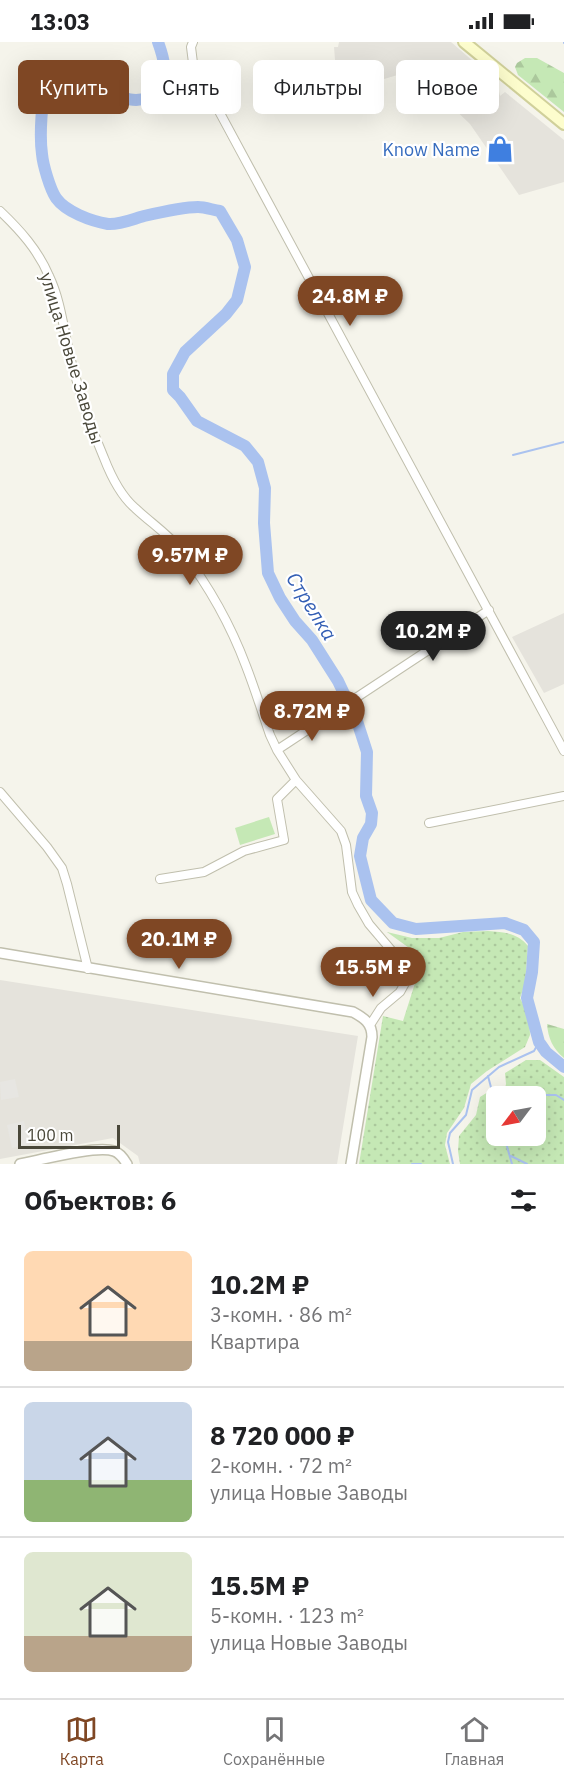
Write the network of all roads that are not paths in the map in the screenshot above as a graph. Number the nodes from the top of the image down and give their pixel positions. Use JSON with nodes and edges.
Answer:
{"nodes":[{"id":1,"x":193,"y":42,"type":"edge"},
{"id":2,"x":464,"y":42,"type":"edge"},
{"id":3,"x":564,"y":124,"type":"edge"},
{"id":4,"x":0,"y":211,"type":"edge"},
{"id":5,"x":489,"y":610,"type":"junction"},
{"id":6,"x":277,"y":750,"type":"junction"},
{"id":7,"x":564,"y":751,"type":"edge"},
{"id":8,"x":296,"y":780,"type":"junction"},
{"id":9,"x":0,"y":792,"type":"edge"},
{"id":10,"x":564,"y":796,"type":"edge"},
{"id":11,"x":429,"y":823,"type":"dead end"},
{"id":12,"x":160,"y":879,"type":"dead end"},
{"id":13,"x":0,"y":954,"type":"edge"},
{"id":14,"x":88,"y":969,"type":"junction"},
{"id":15,"x":368,"y":1022,"type":"junction"},
{"id":16,"x":20,"y":1164,"type":"edge"},
{"id":17,"x":127,"y":1164,"type":"edge"},
{"id":18,"x":351,"y":1164,"type":"edge"}],
"edges":[{"from":1,"to":5,"type":"street"},
{"from":2,"to":3,"type":"main road"},
{"from":4,"to":6,"type":"street","name":"улица Новые Заводы"},
{"from":5,"to":6,"type":"street"},
{"from":5,"to":7,"type":"street"},
{"from":6,"to":8,"type":"street","name":"улица Новые Заводы"},
{"from":8,"to":12,"type":"street"},
{"from":8,"to":15,"type":"street","name":"улица Новые Заводы"},
{"from":9,"to":14,"type":"street"},
{"from":10,"to":11,"type":"street"},
{"from":13,"to":14,"type":"street"},
{"from":14,"to":15,"type":"street"},
{"from":15,"to":18,"type":"street"},
{"from":16,"to":17,"type":"street"}]}
